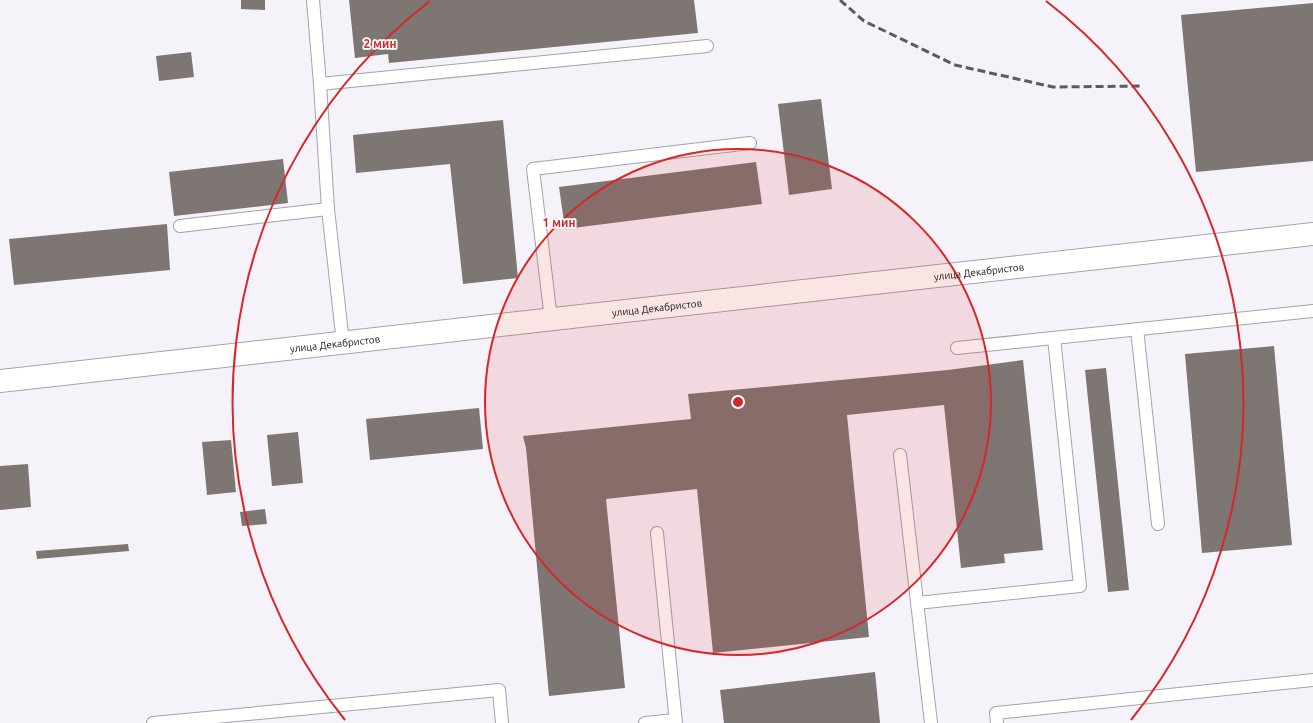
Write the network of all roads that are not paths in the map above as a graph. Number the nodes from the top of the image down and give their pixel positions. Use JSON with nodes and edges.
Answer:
{"nodes":[{"id":1,"x":313,"y":0,"type":"edge"},
{"id":2,"x":707,"y":46,"type":"dead end"},
{"id":3,"x":320,"y":84,"type":"junction"},
{"id":4,"x":750,"y":143,"type":"dead end"},
{"id":5,"x":328,"y":209,"type":"junction"},
{"id":6,"x":180,"y":226,"type":"dead end"},
{"id":7,"x":1313,"y":234,"type":"edge"},
{"id":8,"x":1313,"y":311,"type":"edge"},
{"id":9,"x":551,"y":319,"type":"junction"},
{"id":10,"x":1138,"y":329,"type":"junction"},
{"id":11,"x":1054,"y":338,"type":"junction"},
{"id":12,"x":343,"y":343,"type":"junction"},
{"id":13,"x":957,"y":348,"type":"dead end"},
{"id":14,"x":0,"y":381,"type":"edge"},
{"id":15,"x":900,"y":455,"type":"dead end"},
{"id":16,"x":1158,"y":524,"type":"dead end"},
{"id":17,"x":657,"y":533,"type":"dead end"},
{"id":18,"x":917,"y":603,"type":"junction"},
{"id":19,"x":1313,"y":680,"type":"edge"},
{"id":20,"x":675,"y":722,"type":"edge"},
{"id":21,"x":153,"y":723,"type":"edge"},
{"id":22,"x":502,"y":723,"type":"edge"},
{"id":23,"x":645,"y":723,"type":"edge"},
{"id":24,"x":931,"y":723,"type":"edge"},
{"id":25,"x":997,"y":723,"type":"edge"}],
"edges":[{"from":1,"to":3,"type":"lane"},
{"from":2,"to":3,"type":"lane"},
{"from":3,"to":5,"type":"lane"},
{"from":4,"to":9,"type":"lane"},
{"from":5,"to":6,"type":"lane"},
{"from":5,"to":12,"type":"lane"},
{"from":7,"to":9,"type":"street","name":"улица Декабристов"},
{"from":8,"to":10,"type":"lane"},
{"from":9,"to":12,"type":"street","name":"улица Декабристов"},
{"from":10,"to":11,"type":"lane"},
{"from":10,"to":16,"type":"lane"},
{"from":11,"to":13,"type":"lane"},
{"from":11,"to":18,"type":"lane"},
{"from":12,"to":14,"type":"street","name":"улица Декабристов"},
{"from":15,"to":18,"type":"lane"},
{"from":17,"to":20,"type":"lane"},
{"from":18,"to":24,"type":"lane"},
{"from":19,"to":25,"type":"lane"},
{"from":20,"to":23,"type":"lane"},
{"from":21,"to":22,"type":"lane"}]}
